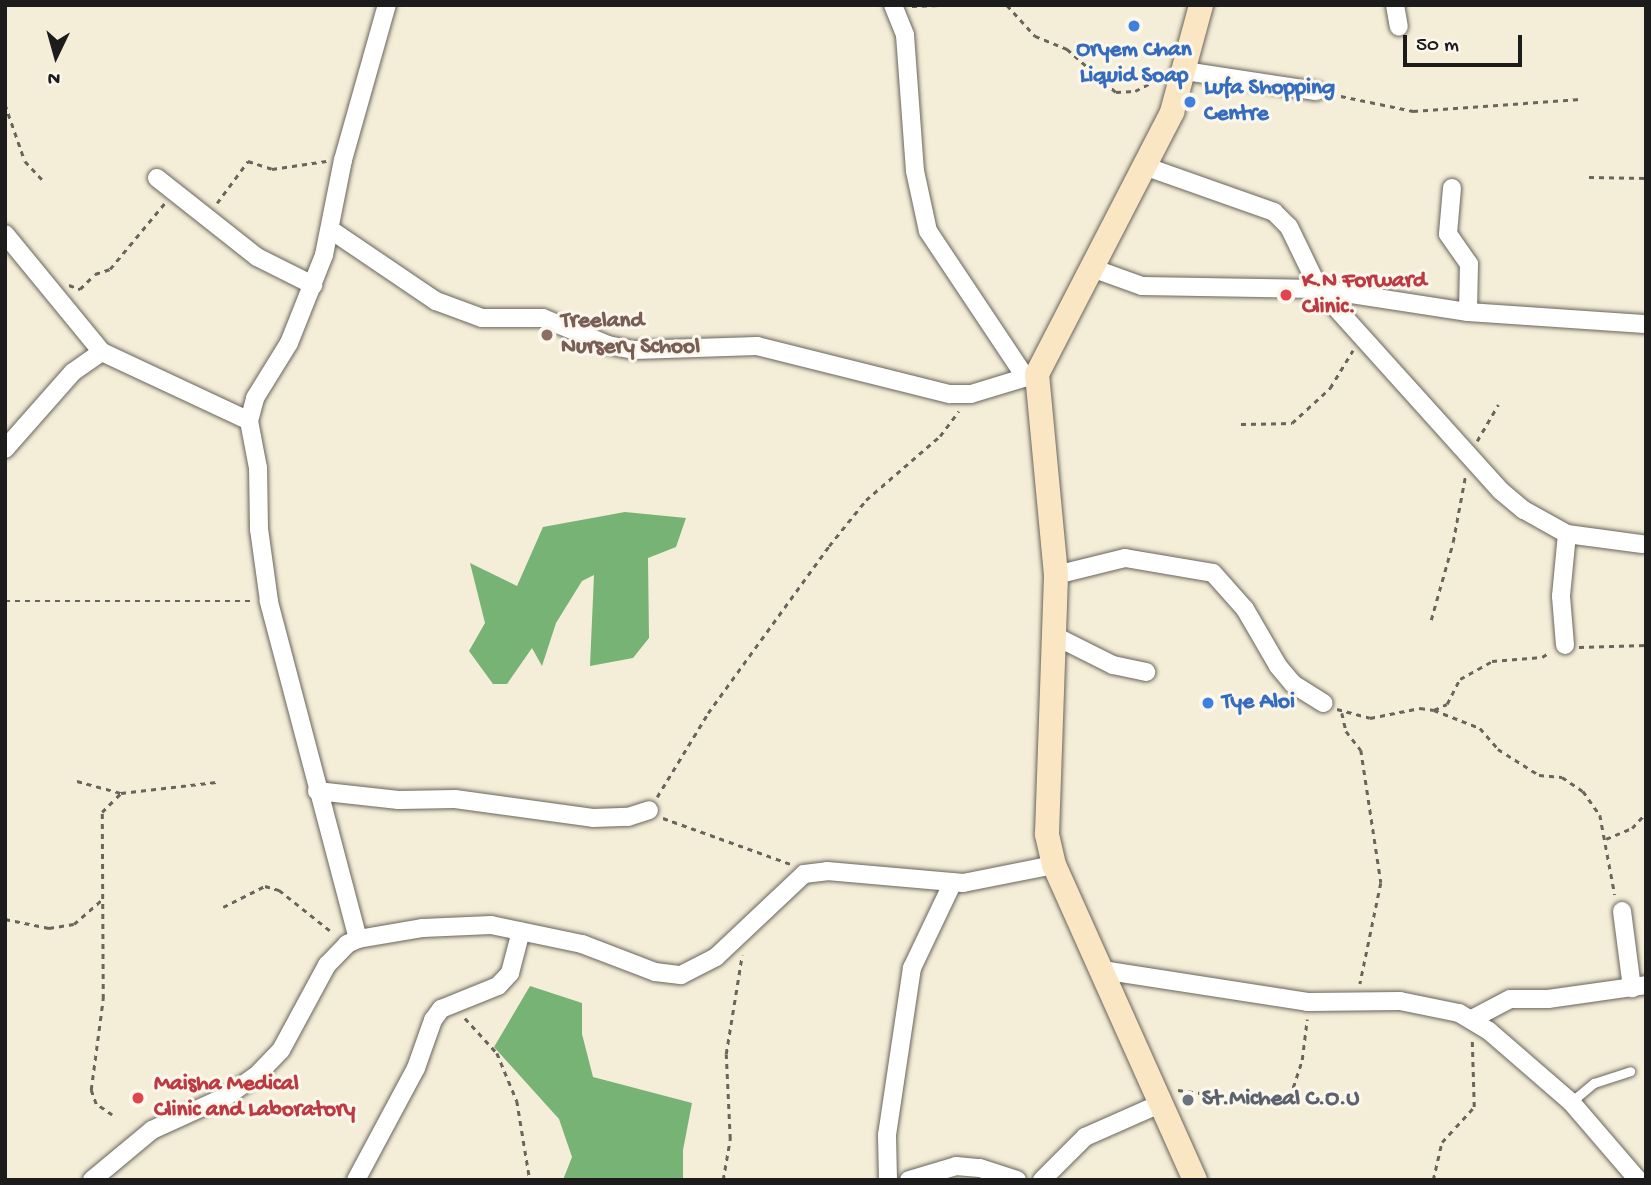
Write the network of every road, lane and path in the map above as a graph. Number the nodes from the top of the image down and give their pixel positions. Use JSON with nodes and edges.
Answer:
{"nodes":[{"id":1,"x":387,"y":5,"type":"edge"},
{"id":2,"x":947,"y":5,"type":"edge"},
{"id":3,"x":1007,"y":5,"type":"edge"},
{"id":4,"x":1201,"y":5,"type":"edge"},
{"id":5,"x":1395,"y":5,"type":"edge"},
{"id":6,"x":895,"y":7,"type":"edge"},
{"id":7,"x":1399,"y":27,"type":"dead end"},
{"id":8,"x":1185,"y":71,"type":"junction"},
{"id":9,"x":1316,"y":91,"type":"joint"},
{"id":10,"x":1581,"y":99,"type":"dead end"},
{"id":11,"x":5,"y":104,"type":"edge"},
{"id":12,"x":343,"y":160,"type":"junction"},
{"id":13,"x":1147,"y":167,"type":"junction"},
{"id":14,"x":1589,"y":177,"type":"dead end"},
{"id":15,"x":157,"y":178,"type":"dead end"},
{"id":16,"x":1646,"y":178,"type":"edge"},
{"id":17,"x":43,"y":180,"type":"dead end"},
{"id":18,"x":1452,"y":188,"type":"dead end"},
{"id":19,"x":174,"y":190,"type":"junction"},
{"id":20,"x":207,"y":214,"type":"junction"},
{"id":21,"x":331,"y":230,"type":"junction"},
{"id":22,"x":5,"y":234,"type":"edge"},
{"id":23,"x":1093,"y":268,"type":"junction"},
{"id":24,"x":313,"y":285,"type":"junction"},
{"id":25,"x":53,"y":289,"type":"junction"},
{"id":26,"x":1319,"y":289,"type":"junction"},
{"id":27,"x":1468,"y":312,"type":"junction"},
{"id":28,"x":1646,"y":324,"type":"edge"},
{"id":29,"x":1361,"y":334,"type":"junction"},
{"id":30,"x":102,"y":352,"type":"junction"},
{"id":31,"x":1031,"y":374,"type":"junction"},
{"id":32,"x":971,"y":394,"type":"junction"},
{"id":33,"x":1498,"y":405,"type":"dead end"},
{"id":34,"x":249,"y":421,"type":"junction"},
{"id":35,"x":1241,"y":424,"type":"dead end"},
{"id":36,"x":5,"y":449,"type":"edge"},
{"id":37,"x":1469,"y":456,"type":"junction"},
{"id":38,"x":1567,"y":534,"type":"junction"},
{"id":39,"x":1642,"y":544,"type":"dead end"},
{"id":40,"x":1056,"y":575,"type":"junction"},
{"id":41,"x":1646,"y":592,"type":"edge"},
{"id":42,"x":5,"y":601,"type":"edge"},
{"id":43,"x":269,"y":601,"type":"junction"},
{"id":44,"x":1646,"y":611,"type":"edge"},
{"id":45,"x":1431,"y":620,"type":"dead end"},
{"id":46,"x":1057,"y":637,"type":"junction"},
{"id":47,"x":1565,"y":645,"type":"dead end"},
{"id":48,"x":1646,"y":645,"type":"edge"},
{"id":49,"x":1606,"y":648,"type":"dead end"},
{"id":50,"x":1523,"y":658,"type":"dead end"},
{"id":51,"x":1146,"y":672,"type":"dead end"},
{"id":52,"x":1325,"y":703,"type":"joint"},
{"id":53,"x":1434,"y":710,"type":"junction"},
{"id":54,"x":1341,"y":711,"type":"junction"},
{"id":55,"x":77,"y":781,"type":"dead end"},
{"id":56,"x":216,"y":782,"type":"dead end"},
{"id":57,"x":317,"y":791,"type":"junction"},
{"id":58,"x":121,"y":793,"type":"junction"},
{"id":59,"x":649,"y":810,"type":"junction"},
{"id":60,"x":1646,"y":813,"type":"edge"},
{"id":61,"x":1606,"y":839,"type":"junction"},
{"id":62,"x":1054,"y":865,"type":"junction"},
{"id":63,"x":814,"y":871,"type":"junction"},
{"id":64,"x":953,"y":881,"type":"junction"},
{"id":65,"x":102,"y":900,"type":"junction"},
{"id":66,"x":223,"y":907,"type":"dead end"},
{"id":67,"x":1622,"y":911,"type":"joint"},
{"id":68,"x":5,"y":919,"type":"edge"},
{"id":69,"x":521,"y":931,"type":"junction"},
{"id":70,"x":740,"y":934,"type":"junction"},
{"id":71,"x":353,"y":941,"type":"junction"},
{"id":72,"x":1102,"y":970,"type":"junction"},
{"id":73,"x":1639,"y":986,"type":"edge"},
{"id":74,"x":1357,"y":1001,"type":"junction"},
{"id":75,"x":1308,"y":1002,"type":"junction"},
{"id":76,"x":454,"y":1004,"type":"junction"},
{"id":77,"x":1476,"y":1022,"type":"junction"},
{"id":78,"x":1630,"y":1071,"type":"dead end"},
{"id":79,"x":1160,"y":1098,"type":"junction"},
{"id":80,"x":1571,"y":1102,"type":"junction"},
{"id":81,"x":112,"y":1115,"type":"dead end"},
{"id":82,"x":92,"y":1180,"type":"edge"},
{"id":83,"x":356,"y":1180,"type":"edge"},
{"id":84,"x":530,"y":1180,"type":"edge"},
{"id":85,"x":723,"y":1180,"type":"edge"},
{"id":86,"x":888,"y":1180,"type":"edge"},
{"id":87,"x":909,"y":1180,"type":"edge"},
{"id":88,"x":1017,"y":1180,"type":"edge"},
{"id":89,"x":1042,"y":1180,"type":"edge"},
{"id":90,"x":1195,"y":1180,"type":"edge"},
{"id":91,"x":1433,"y":1180,"type":"edge"},
{"id":92,"x":1638,"y":1180,"type":"edge"}],
"edges":[{"from":1,"to":12,"type":"street"},
{"from":2,"to":6,"type":"path"},
{"from":3,"to":8,"type":"path"},
{"from":4,"to":8,"type":"street"},
{"from":5,"to":7,"type":"street"},
{"from":6,"to":31,"type":"street"},
{"from":8,"to":9,"type":"street"},
{"from":8,"to":13,"type":"street"},
{"from":9,"to":10,"type":"path"},
{"from":11,"to":17,"type":"path"},
{"from":12,"to":20,"type":"path"},
{"from":12,"to":21,"type":"street"},
{"from":13,"to":23,"type":"street"},
{"from":13,"to":26,"type":"street"},
{"from":14,"to":16,"type":"path"},
{"from":15,"to":19,"type":"street"},
{"from":18,"to":27,"type":"street"},
{"from":19,"to":20,"type":"street"},
{"from":19,"to":25,"type":"path"},
{"from":20,"to":24,"type":"street"},
{"from":21,"to":24,"type":"street"},
{"from":21,"to":32,"type":"street"},
{"from":22,"to":25,"type":"street"},
{"from":23,"to":26,"type":"street"},
{"from":23,"to":31,"type":"street"},
{"from":24,"to":34,"type":"street"},
{"from":25,"to":30,"type":"street"},
{"from":26,"to":27,"type":"street"},
{"from":26,"to":29,"type":"street"},
{"from":27,"to":28,"type":"street"},
{"from":29,"to":35,"type":"path"},
{"from":29,"to":37,"type":"street"},
{"from":30,"to":34,"type":"street"},
{"from":30,"to":36,"type":"street"},
{"from":31,"to":32,"type":"street"},
{"from":31,"to":40,"type":"street"},
{"from":32,"to":59,"type":"path"},
{"from":33,"to":37,"type":"path"},
{"from":34,"to":43,"type":"street"},
{"from":37,"to":38,"type":"street"},
{"from":37,"to":45,"type":"path"},
{"from":38,"to":39,"type":"street"},
{"from":38,"to":47,"type":"street"},
{"from":40,"to":46,"type":"street"},
{"from":40,"to":52,"type":"street"},
{"from":41,"to":44,"type":"path"},
{"from":42,"to":43,"type":"path"},
{"from":43,"to":57,"type":"street"},
{"from":46,"to":51,"type":"street"},
{"from":46,"to":62,"type":"street"},
{"from":48,"to":49,"type":"path"},
{"from":50,"to":53,"type":"path"},
{"from":52,"to":54,"type":"path"},
{"from":53,"to":54,"type":"path"},
{"from":53,"to":61,"type":"path"},
{"from":54,"to":74,"type":"path"},
{"from":55,"to":58,"type":"path"},
{"from":56,"to":58,"type":"path"},
{"from":57,"to":59,"type":"street"},
{"from":57,"to":71,"type":"street"},
{"from":58,"to":65,"type":"path"},
{"from":59,"to":63,"type":"path"},
{"from":60,"to":61,"type":"path"},
{"from":61,"to":67,"type":"path"},
{"from":62,"to":64,"type":"street"},
{"from":62,"to":72,"type":"street"},
{"from":63,"to":64,"type":"street"},
{"from":63,"to":70,"type":"street"},
{"from":64,"to":86,"type":"street"},
{"from":65,"to":68,"type":"path"},
{"from":65,"to":81,"type":"path"},
{"from":66,"to":71,"type":"path"},
{"from":67,"to":73,"type":"street"},
{"from":69,"to":70,"type":"street"},
{"from":69,"to":71,"type":"street"},
{"from":69,"to":76,"type":"street"},
{"from":70,"to":85,"type":"path"},
{"from":71,"to":82,"type":"street"},
{"from":72,"to":75,"type":"street"},
{"from":72,"to":79,"type":"street"},
{"from":73,"to":77,"type":"street"},
{"from":74,"to":75,"type":"street"},
{"from":74,"to":77,"type":"street"},
{"from":75,"to":79,"type":"path"},
{"from":76,"to":83,"type":"street"},
{"from":76,"to":84,"type":"path"},
{"from":77,"to":80,"type":"street"},
{"from":77,"to":91,"type":"path"},
{"from":78,"to":80,"type":"lane"},
{"from":79,"to":89,"type":"street"},
{"from":79,"to":90,"type":"street"},
{"from":80,"to":92,"type":"street"},
{"from":87,"to":88,"type":"street"}]}
